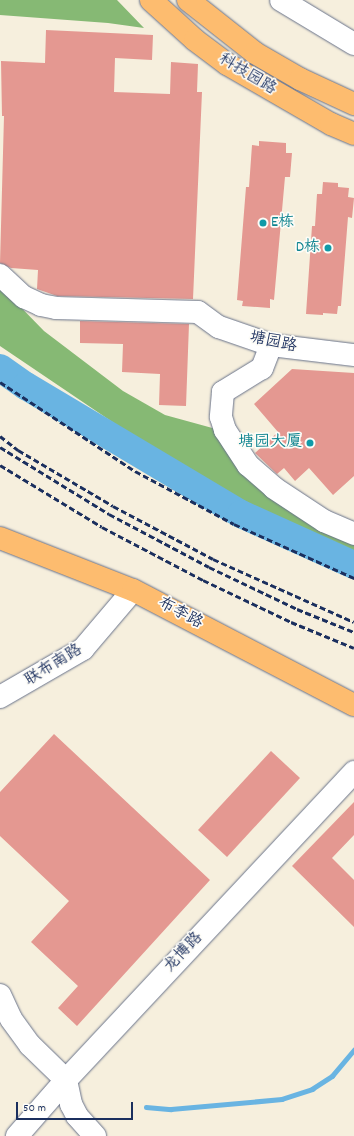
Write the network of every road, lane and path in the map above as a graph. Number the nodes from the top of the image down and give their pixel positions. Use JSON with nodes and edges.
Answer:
{"nodes":[{"id":1,"x":151,"y":0,"type":"edge"},
{"id":2,"x":188,"y":0,"type":"edge"},
{"id":3,"x":281,"y":0,"type":"edge"},
{"id":4,"x":354,"y":44,"type":"edge"},
{"id":5,"x":354,"y":104,"type":"edge"},
{"id":6,"x":354,"y":134,"type":"edge"},
{"id":7,"x":0,"y":275,"type":"edge"},
{"id":8,"x":271,"y":345,"type":"junction"},
{"id":9,"x":354,"y":355,"type":"edge"},
{"id":10,"x":354,"y":534,"type":"edge"},
{"id":11,"x":0,"y":538,"type":"edge"},
{"id":12,"x":133,"y":590,"type":"junction"},
{"id":13,"x":0,"y":697,"type":"edge"},
{"id":14,"x":354,"y":705,"type":"edge"},
{"id":15,"x":354,"y":772,"type":"edge"},
{"id":16,"x":0,"y":995,"type":"edge"},
{"id":17,"x":66,"y":1080,"type":"junction"},
{"id":18,"x":17,"y":1136,"type":"edge"},
{"id":19,"x":95,"y":1136,"type":"edge"}],
"edges":[{"from":1,"to":6,"type":"main road","name":"科技园路"},
{"from":2,"to":5,"type":"main road","name":"科技园路"},
{"from":3,"to":4,"type":"street"},
{"from":7,"to":8,"type":"street","name":"塘园路"},
{"from":8,"to":9,"type":"street","name":"塘园路"},
{"from":8,"to":10,"type":"street"},
{"from":11,"to":12,"type":"main road","name":"布李路"},
{"from":12,"to":13,"type":"street","name":"联布南路"},
{"from":12,"to":14,"type":"main road","name":"布李路"},
{"from":15,"to":17,"type":"street","name":"龙博路"},
{"from":16,"to":17,"type":"street"},
{"from":17,"to":18,"type":"street","name":"龙博路"},
{"from":17,"to":19,"type":"street"}]}
